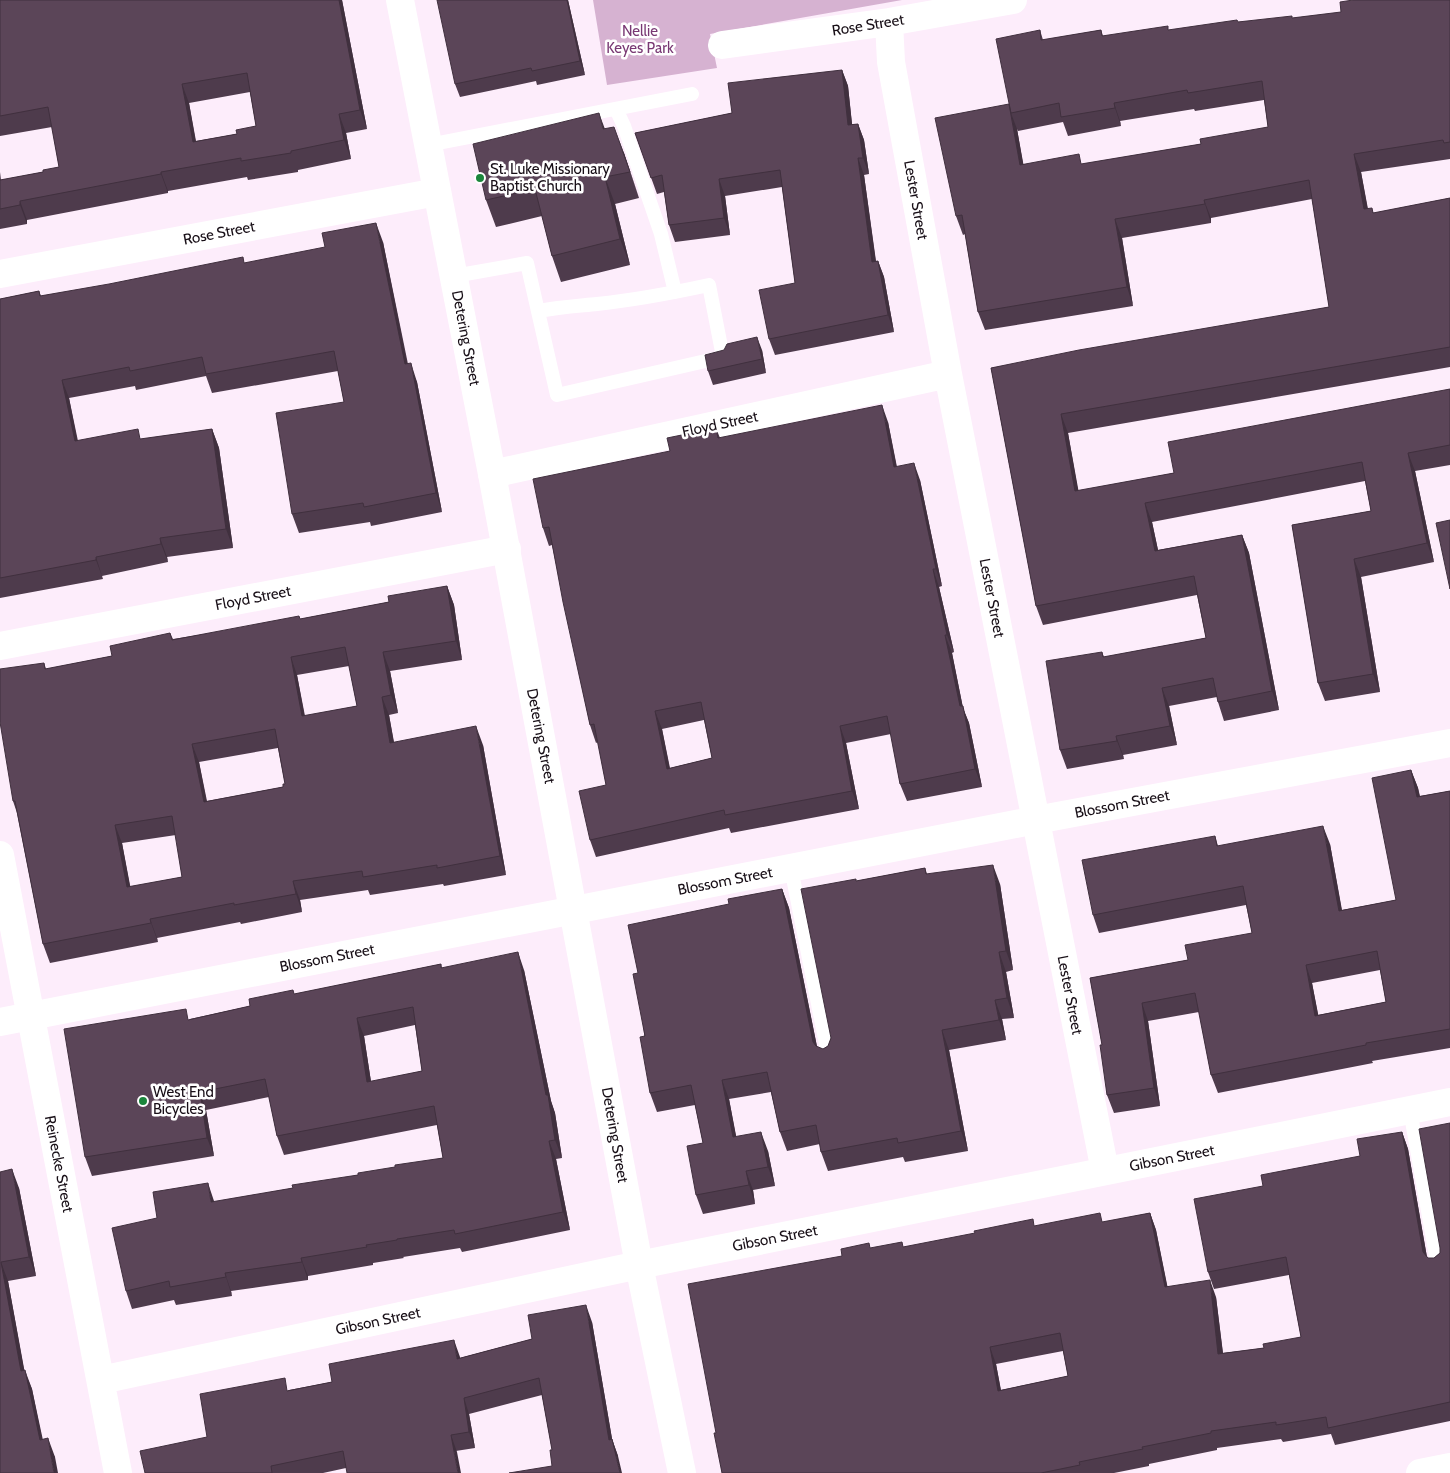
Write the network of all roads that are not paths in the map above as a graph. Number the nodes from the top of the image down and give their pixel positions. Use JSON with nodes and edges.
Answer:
{"nodes":[{"id":1,"x":400,"y":0,"type":"edge"},
{"id":2,"x":1009,"y":0,"type":"edge"},
{"id":3,"x":1013,"y":0,"type":"edge"},
{"id":4,"x":889,"y":22,"type":"junction"},
{"id":5,"x":722,"y":45,"type":"dead end"},
{"id":6,"x":692,"y":94,"type":"dead end"},
{"id":7,"x":616,"y":108,"type":"junction"},
{"id":8,"x":428,"y":145,"type":"junction"},
{"id":9,"x":437,"y":192,"type":"junction"},
{"id":10,"x":0,"y":274,"type":"edge"},
{"id":11,"x":454,"y":276,"type":"junction"},
{"id":12,"x":676,"y":292,"type":"junction"},
{"id":13,"x":539,"y":311,"type":"junction"},
{"id":14,"x":948,"y":374,"type":"junction"},
{"id":15,"x":492,"y":474,"type":"junction"},
{"id":16,"x":507,"y":550,"type":"junction"},
{"id":17,"x":0,"y":646,"type":"edge"},
{"id":18,"x":1450,"y":743,"type":"edge"},
{"id":19,"x":1036,"y":820,"type":"junction"},
{"id":20,"x":0,"y":855,"type":"edge"},
{"id":21,"x":791,"y":868,"type":"junction"},
{"id":22,"x":574,"y":911,"type":"junction"},
{"id":23,"x":30,"y":1016,"type":"junction"},
{"id":24,"x":0,"y":1022,"type":"edge"},
{"id":25,"x":829,"y":1059,"type":"edge"},
{"id":26,"x":1450,"y":1102,"type":"edge"},
{"id":27,"x":1410,"y":1110,"type":"junction"},
{"id":28,"x":1105,"y":1171,"type":"junction"},
{"id":29,"x":639,"y":1265,"type":"junction"},
{"id":30,"x":1438,"y":1267,"type":"edge"},
{"id":31,"x":101,"y":1380,"type":"junction"},
{"id":32,"x":1450,"y":1467,"type":"edge"},
{"id":33,"x":118,"y":1473,"type":"edge"},
{"id":34,"x":682,"y":1473,"type":"edge"},
{"id":35,"x":1420,"y":1473,"type":"edge"}],
"edges":[{"from":1,"to":8,"type":"street","name":"Detering Street"},
{"from":2,"to":3,"type":"street","name":"Rose Street"},
{"from":2,"to":4,"type":"street","name":"Rose Street"},
{"from":4,"to":5,"type":"street","name":"Rose Street"},
{"from":4,"to":14,"type":"street","name":"Lester Street"},
{"from":6,"to":7,"type":"lane"},
{"from":7,"to":8,"type":"lane"},
{"from":7,"to":12,"type":"lane"},
{"from":8,"to":9,"type":"street","name":"Detering Street"},
{"from":9,"to":10,"type":"street","name":"Rose Street"},
{"from":9,"to":11,"type":"street","name":"Detering Street"},
{"from":11,"to":13,"type":"lane"},
{"from":11,"to":15,"type":"street","name":"Detering Street"},
{"from":12,"to":13,"type":"lane"},
{"from":12,"to":13,"type":"lane"},
{"from":14,"to":15,"type":"street","name":"Floyd Street"},
{"from":14,"to":19,"type":"street","name":"Lester Street"},
{"from":15,"to":16,"type":"street","name":"Detering Street"},
{"from":16,"to":17,"type":"street","name":"Floyd Street"},
{"from":16,"to":22,"type":"street","name":"Detering Street"},
{"from":18,"to":19,"type":"street","name":"Blossom Street"},
{"from":19,"to":21,"type":"street","name":"Blossom Street"},
{"from":19,"to":28,"type":"street","name":"Lester Street"},
{"from":20,"to":23,"type":"street","name":"Reinecke Street"},
{"from":21,"to":22,"type":"street","name":"Blossom Street"},
{"from":21,"to":25,"type":"lane"},
{"from":22,"to":23,"type":"street","name":"Blossom Street"},
{"from":22,"to":29,"type":"street","name":"Detering Street"},
{"from":23,"to":24,"type":"street","name":"Blossom Street"},
{"from":23,"to":31,"type":"street","name":"Reinecke Street"},
{"from":26,"to":27,"type":"street","name":"Gibson Street"},
{"from":27,"to":28,"type":"street","name":"Gibson Street"},
{"from":27,"to":30,"type":"lane"},
{"from":28,"to":29,"type":"street","name":"Gibson Street"},
{"from":29,"to":31,"type":"street","name":"Gibson Street"},
{"from":29,"to":34,"type":"street","name":"Detering Street"},
{"from":31,"to":33,"type":"street","name":"Reinecke Street"},
{"from":32,"to":35,"type":"street"}]}
